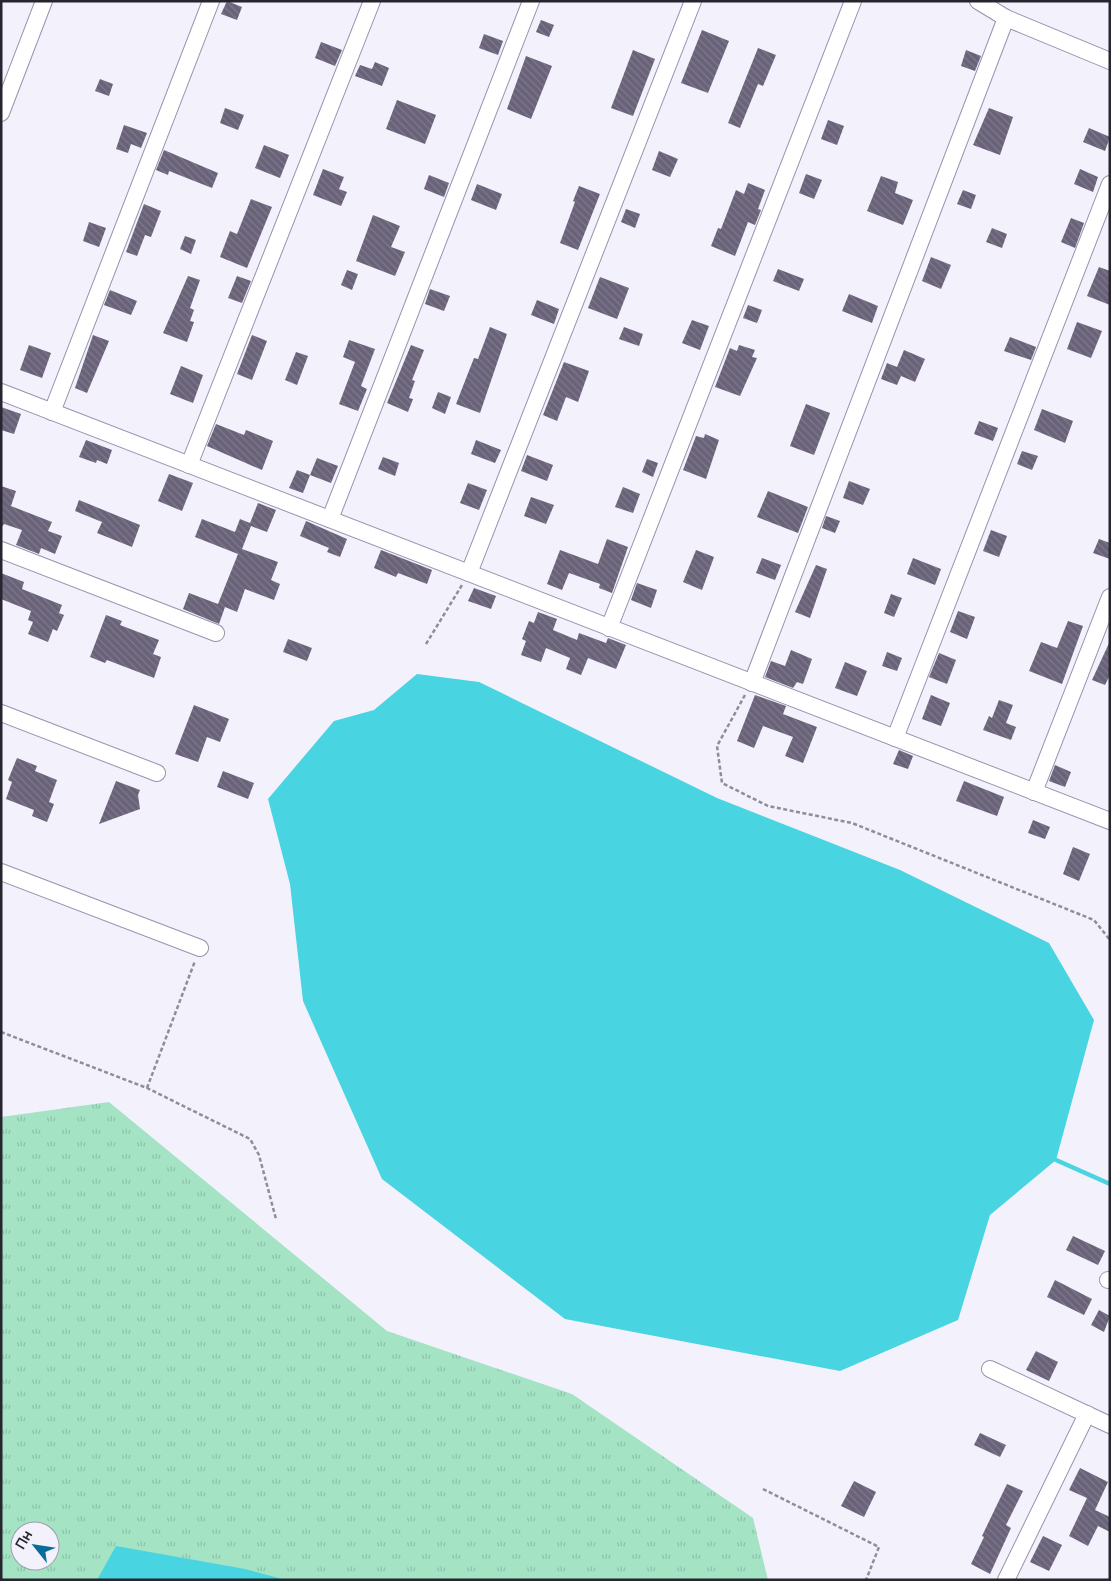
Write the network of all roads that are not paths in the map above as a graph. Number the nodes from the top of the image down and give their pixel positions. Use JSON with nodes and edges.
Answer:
{"nodes":[{"id":1,"x":44,"y":1,"type":"edge"},
{"id":2,"x":211,"y":1,"type":"edge"},
{"id":3,"x":372,"y":1,"type":"edge"},
{"id":4,"x":531,"y":1,"type":"edge"},
{"id":5,"x":693,"y":1,"type":"edge"},
{"id":6,"x":853,"y":1,"type":"edge"},
{"id":7,"x":978,"y":1,"type":"edge"},
{"id":8,"x":1006,"y":18,"type":"junction"},
{"id":9,"x":1110,"y":60,"type":"edge"},
{"id":10,"x":1,"y":113,"type":"edge"},
{"id":11,"x":1110,"y":184,"type":"edge"},
{"id":12,"x":1,"y":392,"type":"edge"},
{"id":13,"x":52,"y":412,"type":"junction"},
{"id":14,"x":189,"y":465,"type":"junction"},
{"id":15,"x":330,"y":519,"type":"junction"},
{"id":16,"x":1,"y":550,"type":"edge"},
{"id":17,"x":469,"y":573,"type":"junction"},
{"id":18,"x":1110,"y":597,"type":"edge"},
{"id":19,"x":610,"y":628,"type":"junction"},
{"id":20,"x":216,"y":632,"type":"dead end"},
{"id":21,"x":752,"y":683,"type":"junction"},
{"id":22,"x":1,"y":713,"type":"edge"},
{"id":23,"x":895,"y":738,"type":"junction"},
{"id":24,"x":157,"y":773,"type":"dead end"},
{"id":25,"x":1034,"y":792,"type":"junction"},
{"id":26,"x":1110,"y":822,"type":"edge"},
{"id":27,"x":1,"y":872,"type":"edge"},
{"id":28,"x":200,"y":948,"type":"road end"},
{"id":29,"x":990,"y":1368,"type":"dead end"},
{"id":30,"x":1087,"y":1414,"type":"junction"},
{"id":31,"x":1110,"y":1425,"type":"edge"},
{"id":32,"x":1006,"y":1580,"type":"edge"}],
"edges":[{"from":1,"to":10,"type":"street"},
{"from":2,"to":13,"type":"street"},
{"from":3,"to":14,"type":"street"},
{"from":4,"to":15,"type":"street"},
{"from":5,"to":17,"type":"street"},
{"from":6,"to":19,"type":"street"},
{"from":7,"to":8,"type":"street"},
{"from":8,"to":9,"type":"street"},
{"from":8,"to":21,"type":"street"},
{"from":11,"to":23,"type":"street"},
{"from":12,"to":13,"type":"street"},
{"from":13,"to":14,"type":"street"},
{"from":14,"to":15,"type":"street"},
{"from":15,"to":17,"type":"street"},
{"from":16,"to":20,"type":"street"},
{"from":17,"to":19,"type":"street"},
{"from":18,"to":25,"type":"street"},
{"from":19,"to":21,"type":"street"},
{"from":21,"to":23,"type":"street"},
{"from":22,"to":24,"type":"street"},
{"from":23,"to":25,"type":"street"},
{"from":25,"to":26,"type":"street"},
{"from":27,"to":28,"type":"street"},
{"from":29,"to":30,"type":"street"},
{"from":30,"to":31,"type":"street"},
{"from":30,"to":32,"type":"street"}]}
